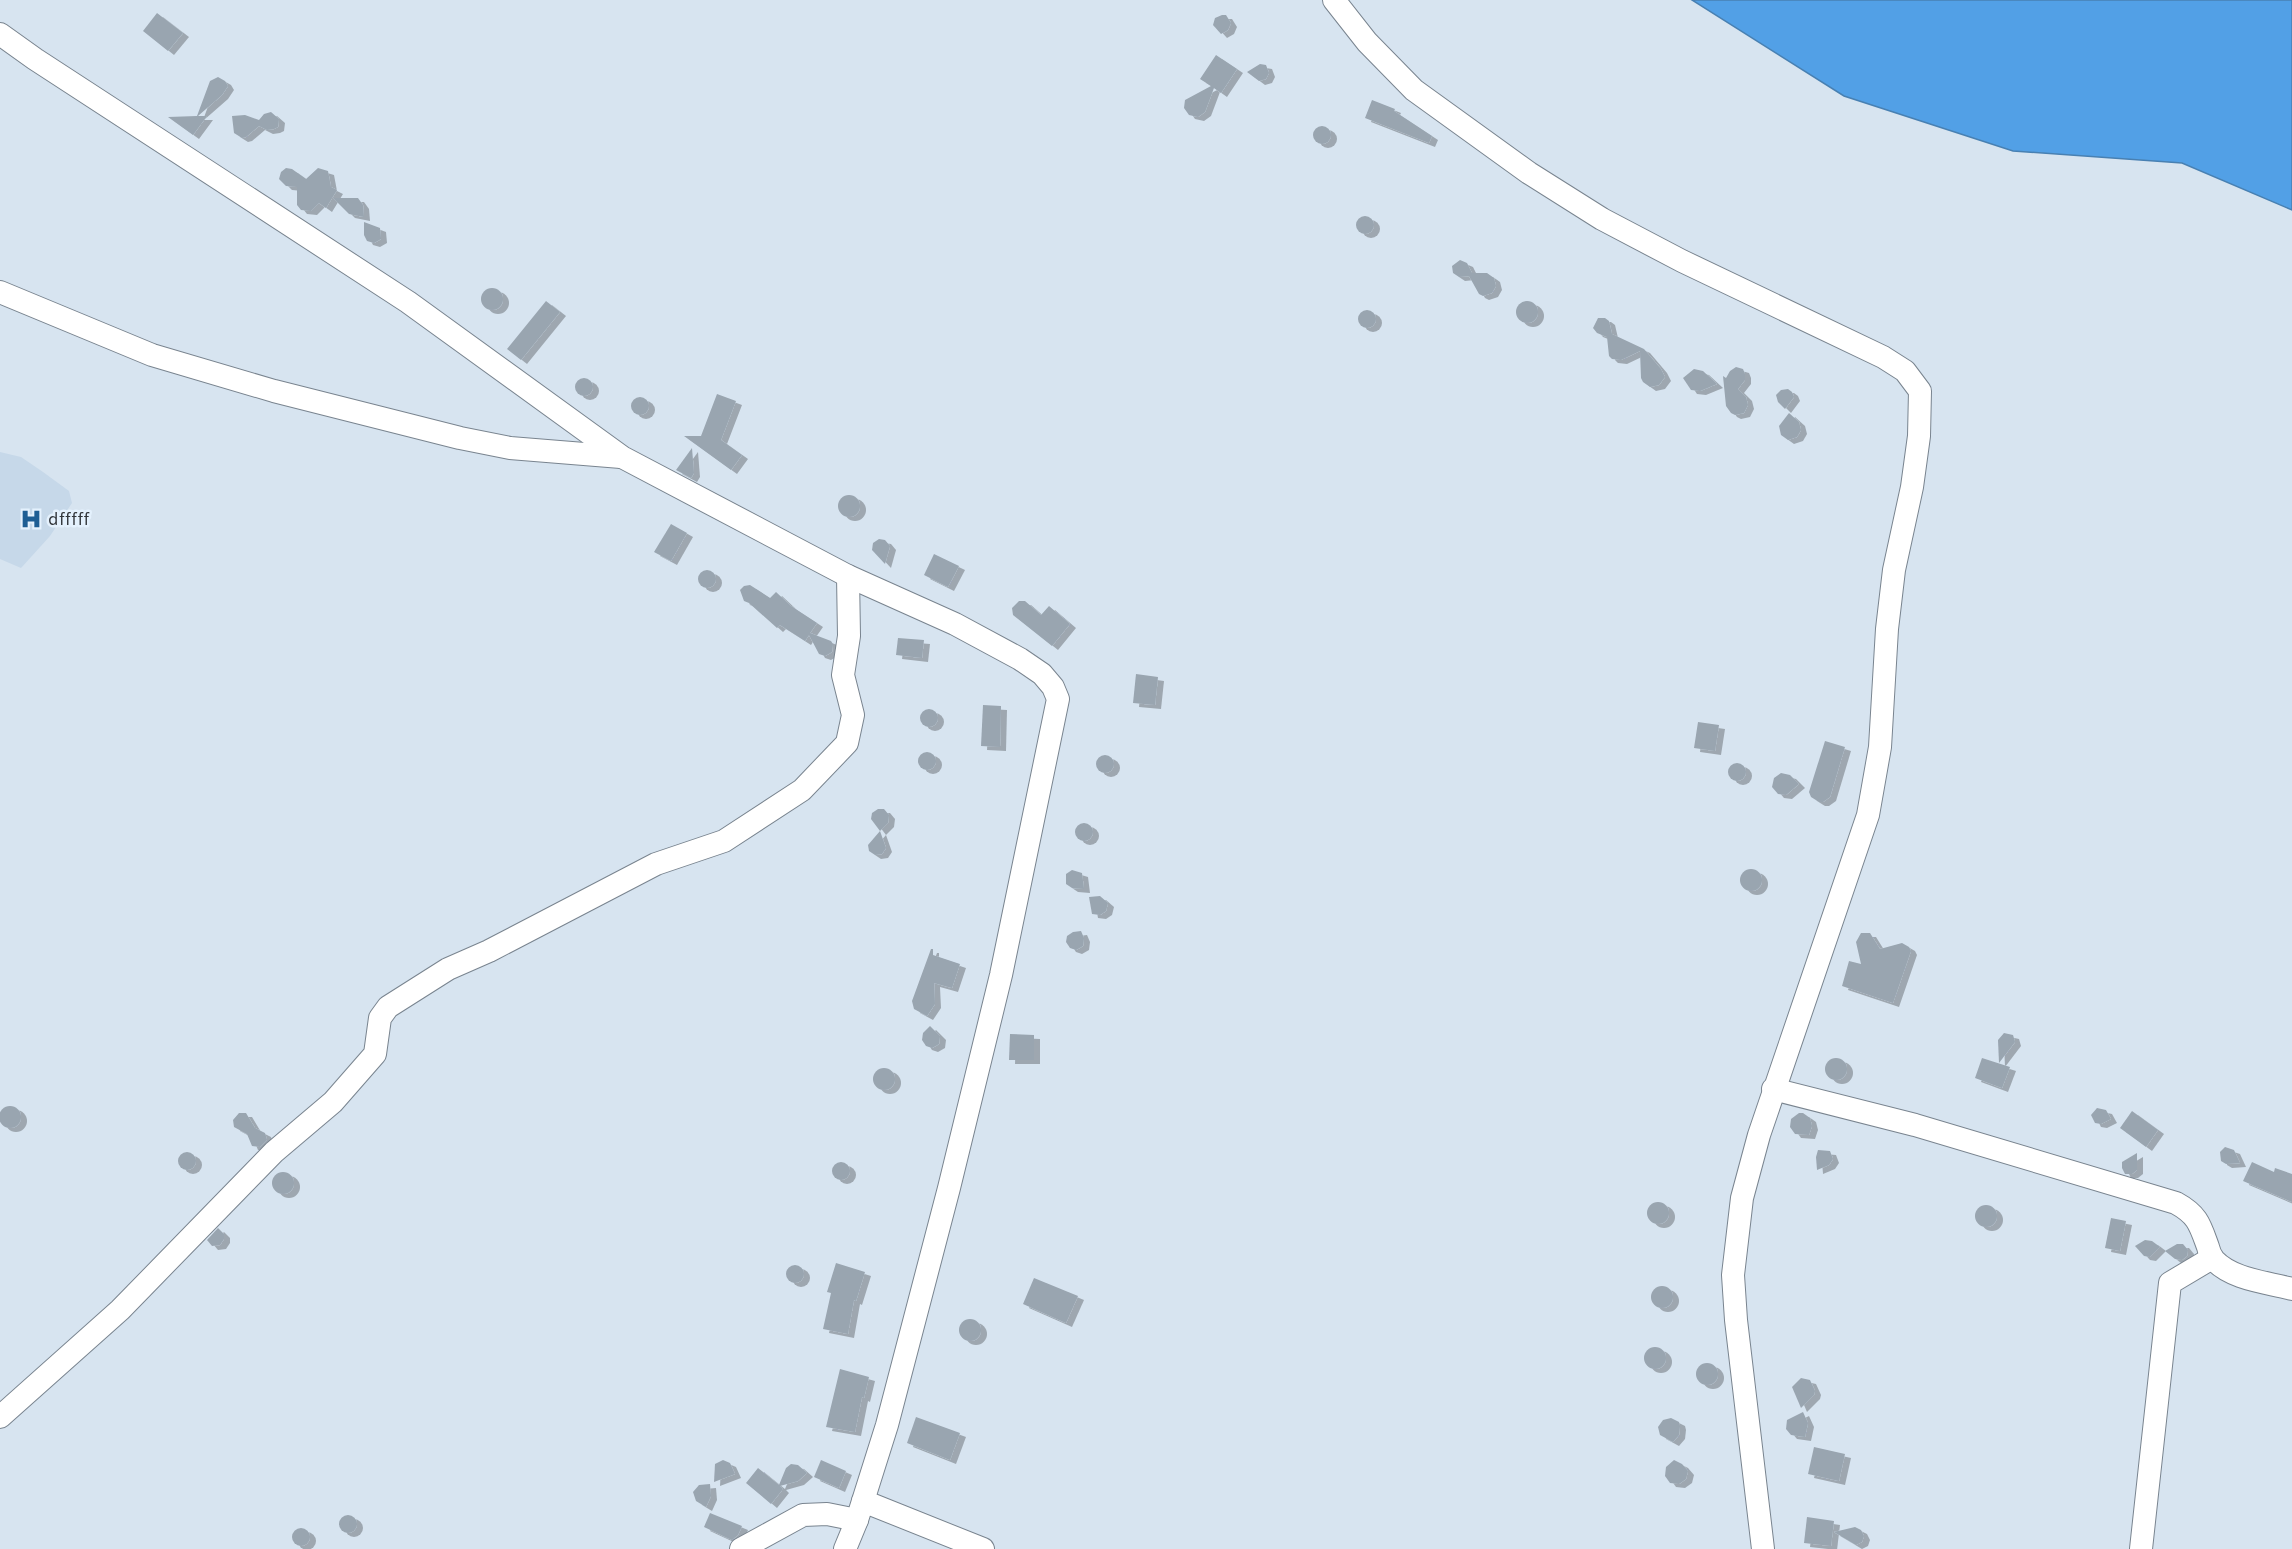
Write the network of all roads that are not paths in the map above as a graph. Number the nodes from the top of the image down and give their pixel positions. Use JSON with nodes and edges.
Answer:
{"nodes":[{"id":1,"x":1334,"y":0,"type":"edge"},
{"id":2,"x":0,"y":34,"type":"edge"},
{"id":3,"x":0,"y":292,"type":"edge"},
{"id":4,"x":622,"y":457,"type":"junction"},
{"id":5,"x":848,"y":576,"type":"junction"},
{"id":6,"x":1773,"y":1089,"type":"junction"},
{"id":7,"x":2212,"y":1258,"type":"junction"},
{"id":8,"x":2292,"y":1289,"type":"edge"},
{"id":9,"x":0,"y":1417,"type":"edge"},
{"id":10,"x":860,"y":1510,"type":"junction"},
{"id":11,"x":741,"y":1549,"type":"edge"},
{"id":12,"x":845,"y":1549,"type":"edge"},
{"id":13,"x":983,"y":1549,"type":"edge"},
{"id":14,"x":1762,"y":1549,"type":"edge"},
{"id":15,"x":2141,"y":1549,"type":"edge"}],
"edges":[{"from":1,"to":6,"type":"street"},
{"from":2,"to":4,"type":"street"},
{"from":3,"to":4,"type":"street"},
{"from":4,"to":5,"type":"street"},
{"from":5,"to":9,"type":"street"},
{"from":5,"to":10,"type":"street"},
{"from":6,"to":7,"type":"street"},
{"from":6,"to":14,"type":"street"},
{"from":7,"to":8,"type":"street"},
{"from":7,"to":15,"type":"street"},
{"from":10,"to":11,"type":"street"},
{"from":10,"to":12,"type":"street"},
{"from":10,"to":13,"type":"street"}]}
